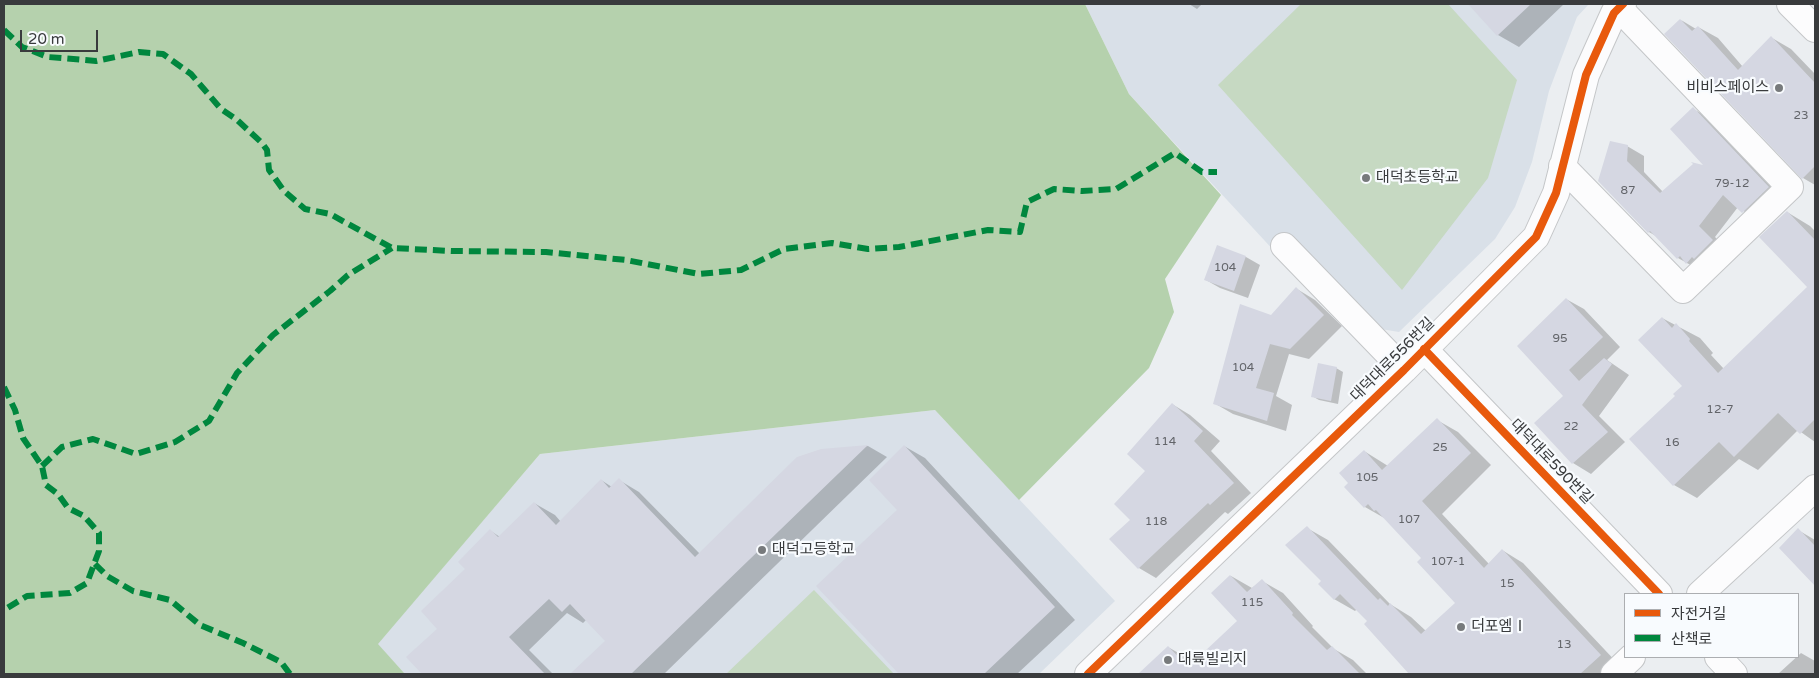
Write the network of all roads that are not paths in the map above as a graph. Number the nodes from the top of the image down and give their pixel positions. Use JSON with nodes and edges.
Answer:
{"nodes":[{"id":1,"x":1790,"y":4,"type":"edge"},
{"id":2,"x":1621,"y":6,"type":"edge"},
{"id":3,"x":1815,"y":29,"type":"edge"},
{"id":4,"x":1562,"y":166,"type":"junction"},
{"id":5,"x":1284,"y":246,"type":"dead end"},
{"id":6,"x":1424,"y":349,"type":"junction"},
{"id":7,"x":1404,"y":370,"type":"junction"},
{"id":8,"x":1815,"y":488,"type":"edge"},
{"id":9,"x":1658,"y":593,"type":"edge"},
{"id":10,"x":1701,"y":593,"type":"edge"},
{"id":11,"x":1631,"y":658,"type":"edge"},
{"id":12,"x":1719,"y":658,"type":"edge"},
{"id":13,"x":1088,"y":674,"type":"edge"},
{"id":14,"x":1614,"y":674,"type":"edge"},
{"id":15,"x":1734,"y":674,"type":"edge"}],
"edges":[{"from":1,"to":3,"type":"street"},
{"from":2,"to":4,"type":"street","name":"대덕대로556번길"},
{"from":2,"to":4,"type":"street"},
{"from":4,"to":6,"type":"street","name":"대덕대로556번길"},
{"from":5,"to":7,"type":"street"},
{"from":6,"to":7,"type":"street","name":"대덕대로556번길"},
{"from":6,"to":9,"type":"street","name":"대덕대로590번길"},
{"from":7,"to":13,"type":"street","name":"대덕대로556번길"},
{"from":8,"to":10,"type":"street"},
{"from":11,"to":14,"type":"street"},
{"from":12,"to":15,"type":"street"}]}
